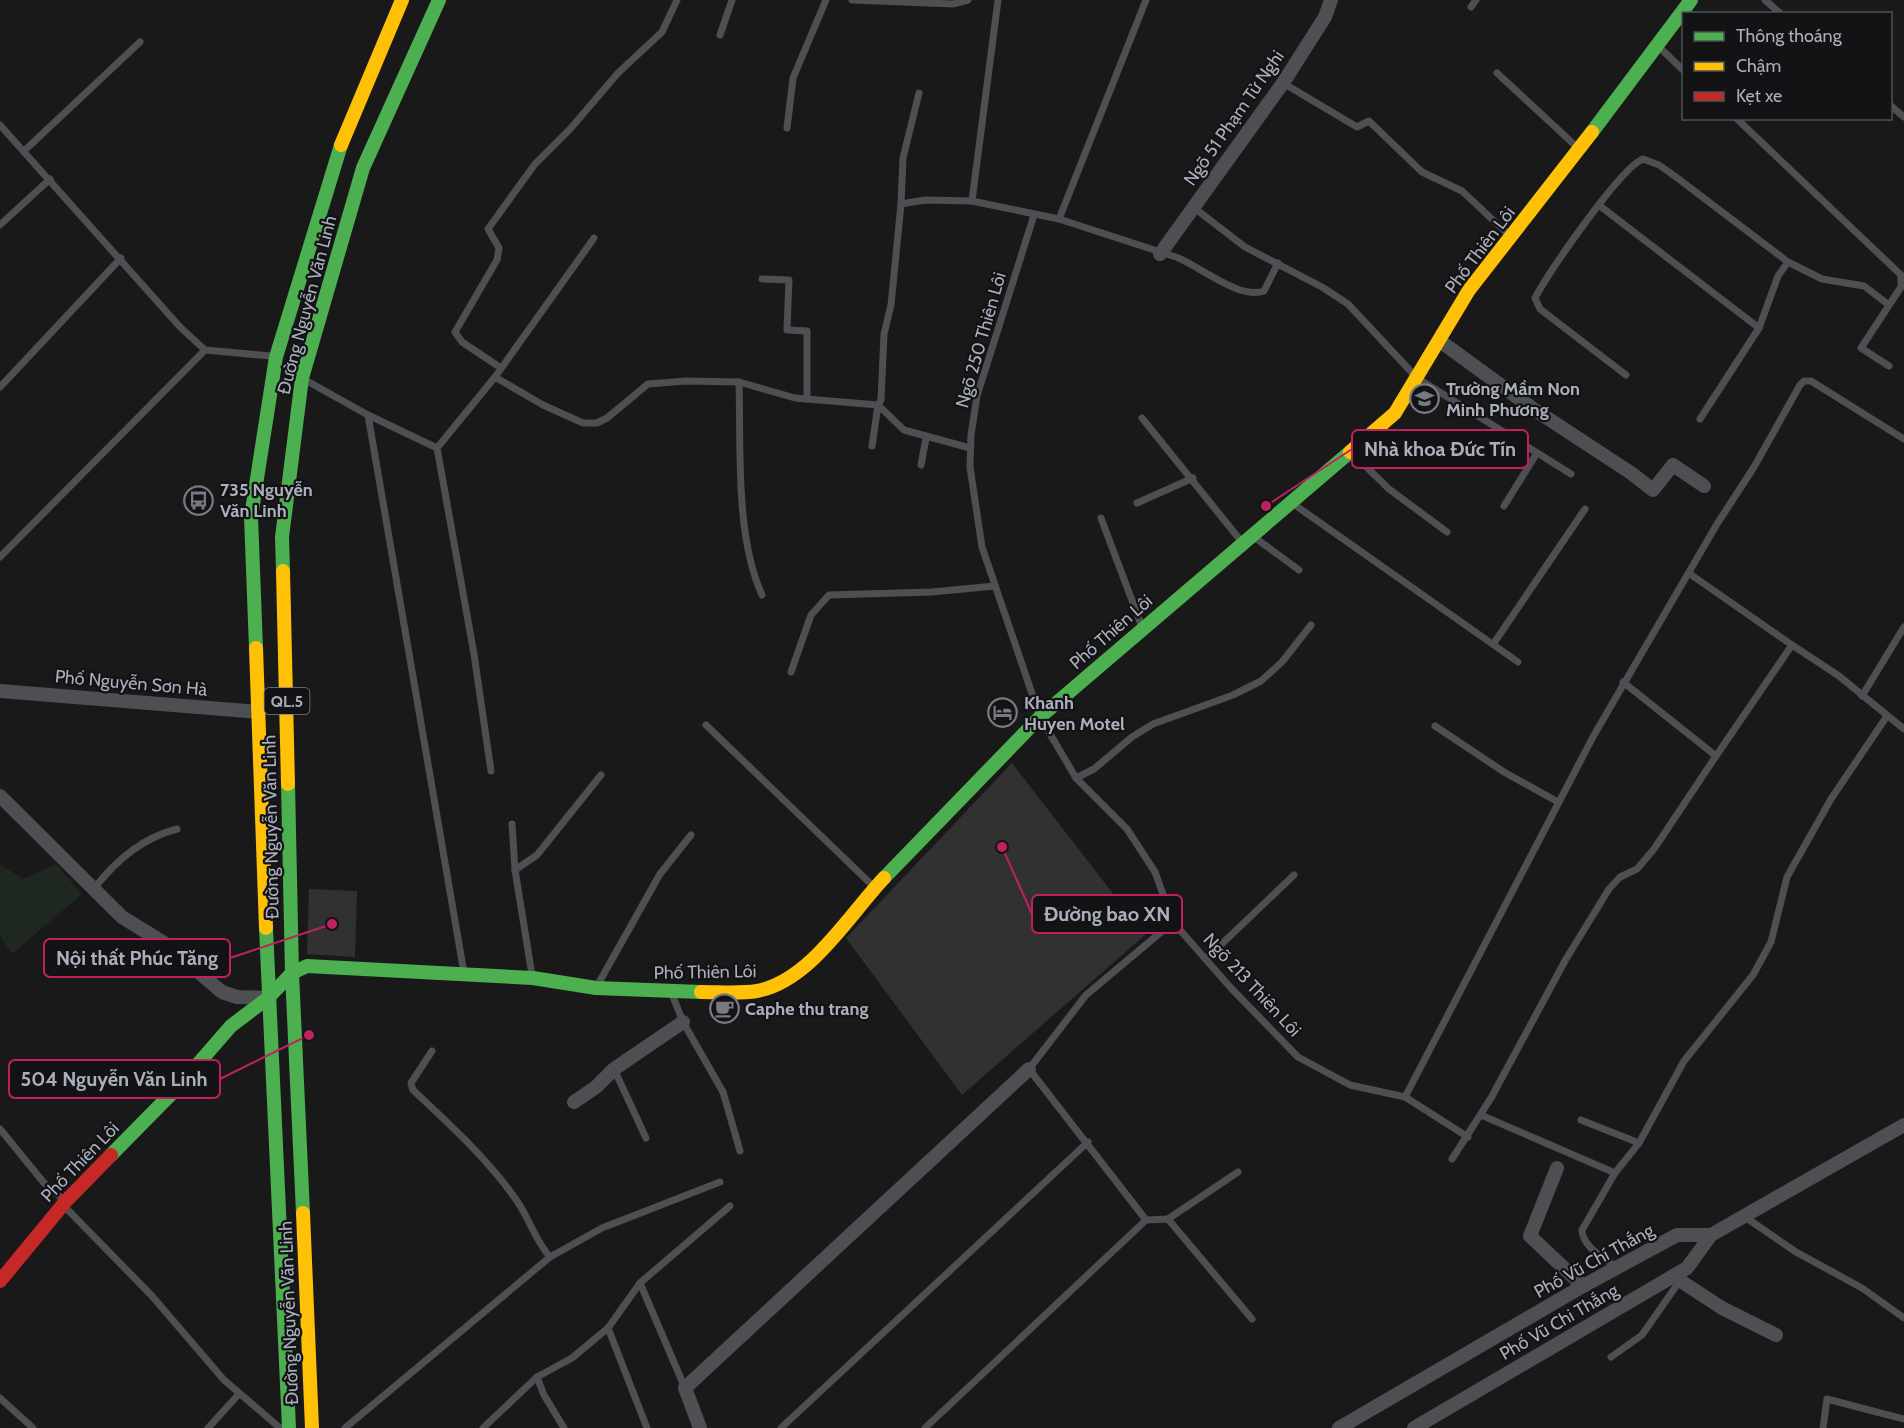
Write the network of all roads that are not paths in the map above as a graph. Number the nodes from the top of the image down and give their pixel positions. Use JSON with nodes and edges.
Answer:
{"nodes":[{"id":1,"x":439,"y":0,"type":"edge"},
{"id":2,"x":678,"y":0,"type":"edge"},
{"id":3,"x":732,"y":0,"type":"edge"},
{"id":4,"x":826,"y":0,"type":"edge"},
{"id":5,"x":852,"y":0,"type":"edge"},
{"id":6,"x":968,"y":0,"type":"edge"},
{"id":7,"x":997,"y":0,"type":"edge"},
{"id":8,"x":1146,"y":0,"type":"edge"},
{"id":9,"x":1331,"y":0,"type":"edge"},
{"id":10,"x":1476,"y":0,"type":"edge"},
{"id":11,"x":1690,"y":0,"type":"edge"},
{"id":12,"x":1765,"y":0,"type":"edge"},
{"id":13,"x":400,"y":1,"type":"edge"},
{"id":14,"x":1471,"y":7,"type":"dead end"},
{"id":15,"x":1779,"y":12,"type":"edge"},
{"id":16,"x":720,"y":35,"type":"dead end"},
{"id":17,"x":140,"y":42,"type":"dead end"},
{"id":18,"x":1656,"y":44,"type":"junction"},
{"id":19,"x":1682,"y":68,"type":"edge"},
{"id":20,"x":1497,"y":73,"type":"dead end"},
{"id":21,"x":1283,"y":83,"type":"junction"},
{"id":22,"x":919,"y":93,"type":"dead end"},
{"id":23,"x":1892,"y":107,"type":"edge"},
{"id":24,"x":1904,"y":117,"type":"edge"},
{"id":25,"x":1738,"y":120,"type":"edge"},
{"id":26,"x":0,"y":125,"type":"edge"},
{"id":27,"x":787,"y":128,"type":"dead end"},
{"id":28,"x":1580,"y":150,"type":"junction"},
{"id":29,"x":24,"y":151,"type":"junction"},
{"id":30,"x":50,"y":179,"type":"junction"},
{"id":31,"x":972,"y":201,"type":"junction"},
{"id":32,"x":901,"y":204,"type":"junction"},
{"id":33,"x":1600,"y":206,"type":"junction"},
{"id":34,"x":1193,"y":207,"type":"junction"},
{"id":35,"x":1034,"y":215,"type":"junction"},
{"id":36,"x":1059,"y":219,"type":"junction"},
{"id":37,"x":0,"y":225,"type":"edge"},
{"id":38,"x":1511,"y":237,"type":"junction"},
{"id":39,"x":594,"y":238,"type":"dead end"},
{"id":40,"x":1160,"y":254,"type":"junction"},
{"id":41,"x":121,"y":258,"type":"junction"},
{"id":42,"x":1788,"y":262,"type":"junction"},
{"id":43,"x":1278,"y":263,"type":"junction"},
{"id":44,"x":762,"y":279,"type":"dead end"},
{"id":45,"x":1902,"y":289,"type":"edge"},
{"id":46,"x":1889,"y":305,"type":"junction"},
{"id":47,"x":1759,"y":328,"type":"junction"},
{"id":48,"x":1440,"y":341,"type":"junction"},
{"id":49,"x":205,"y":350,"type":"junction"},
{"id":50,"x":276,"y":357,"type":"junction"},
{"id":51,"x":1889,"y":366,"type":"dead end"},
{"id":52,"x":501,"y":368,"type":"junction"},
{"id":53,"x":1626,"y":375,"type":"dead end"},
{"id":54,"x":495,"y":377,"type":"junction"},
{"id":55,"x":302,"y":378,"type":"junction"},
{"id":56,"x":1417,"y":378,"type":"junction"},
{"id":57,"x":739,"y":382,"type":"junction"},
{"id":58,"x":0,"y":387,"type":"edge"},
{"id":59,"x":807,"y":399,"type":"junction"},
{"id":60,"x":878,"y":405,"type":"junction"},
{"id":61,"x":368,"y":415,"type":"junction"},
{"id":62,"x":1142,"y":418,"type":"dead end"},
{"id":63,"x":1700,"y":419,"type":"dead end"},
{"id":64,"x":926,"y":438,"type":"junction"},
{"id":65,"x":1904,"y":438,"type":"edge"},
{"id":66,"x":872,"y":446,"type":"dead end"},
{"id":67,"x":437,"y":448,"type":"junction"},
{"id":68,"x":970,"y":448,"type":"junction"},
{"id":69,"x":1350,"y":452,"type":"junction"},
{"id":70,"x":1537,"y":453,"type":"junction"},
{"id":71,"x":921,"y":465,"type":"dead end"},
{"id":72,"x":1571,"y":474,"type":"dead end"},
{"id":73,"x":1193,"y":478,"type":"junction"},
{"id":74,"x":1704,"y":486,"type":"dead end"},
{"id":75,"x":1290,"y":502,"type":"junction"},
{"id":76,"x":1137,"y":503,"type":"dead end"},
{"id":77,"x":1504,"y":506,"type":"dead end"},
{"id":78,"x":1585,"y":509,"type":"dead end"},
{"id":79,"x":1101,"y":518,"type":"dead end"},
{"id":80,"x":1447,"y":532,"type":"dead end"},
{"id":81,"x":1248,"y":539,"type":"junction"},
{"id":82,"x":0,"y":557,"type":"edge"},
{"id":83,"x":1299,"y":570,"type":"dead end"},
{"id":84,"x":1690,"y":574,"type":"junction"},
{"id":85,"x":995,"y":586,"type":"junction"},
{"id":86,"x":762,"y":595,"type":"dead end"},
{"id":87,"x":1311,"y":625,"type":"dead end"},
{"id":88,"x":1904,"y":627,"type":"edge"},
{"id":89,"x":1143,"y":630,"type":"junction"},
{"id":90,"x":1494,"y":643,"type":"junction"},
{"id":91,"x":1792,"y":645,"type":"junction"},
{"id":92,"x":1518,"y":662,"type":"dead end"},
{"id":93,"x":790,"y":672,"type":"dead end"},
{"id":94,"x":1623,"y":682,"type":"junction"},
{"id":95,"x":0,"y":691,"type":"edge"},
{"id":96,"x":1862,"y":696,"type":"junction"},
{"id":97,"x":259,"y":712,"type":"junction"},
{"id":98,"x":1887,"y":716,"type":"junction"},
{"id":99,"x":1040,"y":717,"type":"junction"},
{"id":100,"x":706,"y":725,"type":"dead end"},
{"id":101,"x":1435,"y":726,"type":"dead end"},
{"id":102,"x":1904,"y":729,"type":"edge"},
{"id":103,"x":1716,"y":756,"type":"junction"},
{"id":104,"x":491,"y":771,"type":"dead end"},
{"id":105,"x":601,"y":776,"type":"dead end"},
{"id":106,"x":1076,"y":778,"type":"junction"},
{"id":107,"x":0,"y":796,"type":"edge"},
{"id":108,"x":1558,"y":802,"type":"junction"},
{"id":109,"x":512,"y":824,"type":"dead end"},
{"id":110,"x":177,"y":829,"type":"dead end"},
{"id":111,"x":691,"y":835,"type":"dead end"},
{"id":112,"x":515,"y":870,"type":"junction"},
{"id":113,"x":1294,"y":875,"type":"dead end"},
{"id":114,"x":875,"y":888,"type":"junction"},
{"id":115,"x":93,"y":890,"type":"junction"},
{"id":116,"x":1173,"y":921,"type":"junction"},
{"id":117,"x":1206,"y":959,"type":"junction"},
{"id":118,"x":292,"y":973,"type":"junction"},
{"id":119,"x":464,"y":973,"type":"junction"},
{"id":120,"x":532,"y":978,"type":"junction"},
{"id":121,"x":596,"y":988,"type":"junction"},
{"id":122,"x":672,"y":993,"type":"junction"},
{"id":123,"x":268,"y":998,"type":"junction"},
{"id":124,"x":682,"y":1022,"type":"junction"},
{"id":125,"x":432,"y":1051,"type":"dead end"},
{"id":126,"x":614,"y":1069,"type":"junction"},
{"id":127,"x":1029,"y":1069,"type":"junction"},
{"id":128,"x":1405,"y":1097,"type":"junction"},
{"id":129,"x":574,"y":1102,"type":"dead end"},
{"id":130,"x":1480,"y":1115,"type":"junction"},
{"id":131,"x":1581,"y":1120,"type":"dead end"},
{"id":132,"x":1904,"y":1125,"type":"edge"},
{"id":133,"x":0,"y":1129,"type":"edge"},
{"id":134,"x":1468,"y":1137,"type":"junction"},
{"id":135,"x":646,"y":1138,"type":"dead end"},
{"id":136,"x":1088,"y":1142,"type":"junction"},
{"id":137,"x":1639,"y":1143,"type":"junction"},
{"id":138,"x":740,"y":1151,"type":"dead end"},
{"id":139,"x":1452,"y":1159,"type":"dead end"},
{"id":140,"x":1557,"y":1168,"type":"dead end"},
{"id":141,"x":1238,"y":1172,"type":"dead end"},
{"id":142,"x":1615,"y":1173,"type":"junction"},
{"id":143,"x":720,"y":1182,"type":"dead end"},
{"id":144,"x":65,"y":1203,"type":"junction"},
{"id":145,"x":730,"y":1206,"type":"dead end"},
{"id":146,"x":1745,"y":1217,"type":"junction"},
{"id":147,"x":1168,"y":1219,"type":"junction"},
{"id":148,"x":1146,"y":1220,"type":"junction"},
{"id":149,"x":1711,"y":1234,"type":"junction"},
{"id":150,"x":550,"y":1257,"type":"junction"},
{"id":151,"x":1617,"y":1268,"type":"junction"},
{"id":152,"x":1676,"y":1279,"type":"junction"},
{"id":153,"x":0,"y":1281,"type":"edge"},
{"id":154,"x":640,"y":1283,"type":"junction"},
{"id":155,"x":1583,"y":1286,"type":"junction"},
{"id":156,"x":1904,"y":1318,"type":"edge"},
{"id":157,"x":1252,"y":1319,"type":"dead end"},
{"id":158,"x":608,"y":1328,"type":"junction"},
{"id":159,"x":1776,"y":1335,"type":"dead end"},
{"id":160,"x":1611,"y":1357,"type":"dead end"},
{"id":161,"x":537,"y":1377,"type":"junction"},
{"id":162,"x":685,"y":1388,"type":"junction"},
{"id":163,"x":238,"y":1395,"type":"junction"},
{"id":164,"x":1,"y":1402,"type":"edge"},
{"id":165,"x":1904,"y":1419,"type":"edge"},
{"id":166,"x":33,"y":1428,"type":"edge"},
{"id":167,"x":208,"y":1428,"type":"edge"},
{"id":168,"x":280,"y":1428,"type":"edge"},
{"id":169,"x":289,"y":1428,"type":"edge"},
{"id":170,"x":312,"y":1428,"type":"edge"},
{"id":171,"x":345,"y":1428,"type":"edge"},
{"id":172,"x":483,"y":1428,"type":"edge"},
{"id":173,"x":564,"y":1428,"type":"edge"},
{"id":174,"x":646,"y":1428,"type":"edge"},
{"id":175,"x":700,"y":1428,"type":"edge"},
{"id":176,"x":781,"y":1428,"type":"edge"},
{"id":177,"x":925,"y":1428,"type":"edge"},
{"id":178,"x":1339,"y":1428,"type":"edge"},
{"id":179,"x":1414,"y":1428,"type":"edge"},
{"id":180,"x":1823,"y":1428,"type":"edge"}],
"edges":[{"from":1,"to":55,"type":"main road","name":"Đường Nguyễn Văn Linh","number":"QL.5"},
{"from":2,"to":52,"type":"lane"},
{"from":3,"to":16,"type":"lane"},
{"from":4,"to":27,"type":"lane"},
{"from":5,"to":6,"type":"lane"},
{"from":7,"to":31,"type":"lane"},
{"from":8,"to":36,"type":"lane"},
{"from":9,"to":21,"type":"street","name":"Ngõ 51 Phạm Tử Nghi"},
{"from":10,"to":14,"type":"lane"},
{"from":11,"to":18,"type":"main road","name":"Phố Thiên Lôi"},
{"from":12,"to":15,"type":"lane"},
{"from":13,"to":50,"type":"main road","name":"Đường Nguyễn Văn Linh","number":"QL.5"},
{"from":17,"to":29,"type":"lane"},
{"from":18,"to":19,"type":"lane"},
{"from":18,"to":28,"type":"main road","name":"Phố Thiên Lôi"},
{"from":20,"to":28,"type":"lane"},
{"from":21,"to":34,"type":"street","name":"Ngõ 51 Phạm Tử Nghi"},
{"from":21,"to":38,"type":"lane"},
{"from":22,"to":32,"type":"lane"},
{"from":23,"to":24,"type":"lane"},
{"from":25,"to":45,"type":"lane"},
{"from":26,"to":29,"type":"lane"},
{"from":28,"to":38,"type":"main road","name":"Phố Thiên Lôi"},
{"from":29,"to":30,"type":"lane"},
{"from":30,"to":37,"type":"lane"},
{"from":30,"to":41,"type":"lane"},
{"from":31,"to":32,"type":"lane"},
{"from":31,"to":35,"type":"lane"},
{"from":32,"to":60,"type":"lane"},
{"from":33,"to":42,"type":"lane"},
{"from":33,"to":47,"type":"lane"},
{"from":33,"to":53,"type":"lane"},
{"from":34,"to":40,"type":"street","name":"Ngõ 51 Phạm Tử Nghi"},
{"from":34,"to":43,"type":"lane"},
{"from":35,"to":36,"type":"lane"},
{"from":35,"to":68,"type":"lane","name":"Ngõ 250 Thiên Lôi"},
{"from":36,"to":40,"type":"lane"},
{"from":38,"to":48,"type":"main road","name":"Phố Thiên Lôi"},
{"from":39,"to":52,"type":"lane"},
{"from":40,"to":43,"type":"lane"},
{"from":41,"to":49,"type":"lane"},
{"from":41,"to":58,"type":"lane"},
{"from":42,"to":46,"type":"lane"},
{"from":42,"to":47,"type":"lane"},
{"from":43,"to":56,"type":"lane"},
{"from":44,"to":59,"type":"lane"},
{"from":45,"to":46,"type":"lane"},
{"from":46,"to":51,"type":"lane"},
{"from":47,"to":63,"type":"lane"},
{"from":48,"to":56,"type":"main road","name":"Phố Thiên Lôi"},
{"from":48,"to":74,"type":"street"},
{"from":49,"to":50,"type":"lane"},
{"from":49,"to":82,"type":"lane"},
{"from":50,"to":97,"type":"main road","name":"Đường Nguyễn Văn Linh","number":"QL.5"},
{"from":52,"to":54,"type":"lane"},
{"from":54,"to":57,"type":"lane"},
{"from":54,"to":67,"type":"lane"},
{"from":55,"to":61,"type":"lane"},
{"from":55,"to":118,"type":"main road","name":"Đường Nguyễn Văn Linh","number":"QL.5"},
{"from":56,"to":69,"type":"main road","name":"Phố Thiên Lôi"},
{"from":56,"to":70,"type":"lane"},
{"from":57,"to":59,"type":"lane"},
{"from":57,"to":86,"type":"lane"},
{"from":59,"to":60,"type":"lane"},
{"from":60,"to":64,"type":"lane"},
{"from":60,"to":66,"type":"lane"},
{"from":61,"to":67,"type":"lane"},
{"from":61,"to":119,"type":"lane"},
{"from":62,"to":73,"type":"lane"},
{"from":64,"to":68,"type":"lane"},
{"from":64,"to":71,"type":"lane"},
{"from":65,"to":84,"type":"lane"},
{"from":67,"to":104,"type":"lane"},
{"from":68,"to":85,"type":"lane","name":"Ngõ 250 Thiên Lôi"},
{"from":69,"to":75,"type":"main road","name":"Phố Thiên Lôi"},
{"from":69,"to":80,"type":"lane"},
{"from":70,"to":72,"type":"lane"},
{"from":70,"to":77,"type":"lane"},
{"from":73,"to":76,"type":"lane"},
{"from":73,"to":81,"type":"lane"},
{"from":75,"to":81,"type":"main road","name":"Phố Thiên Lôi"},
{"from":75,"to":90,"type":"lane"},
{"from":78,"to":90,"type":"lane"},
{"from":79,"to":89,"type":"lane"},
{"from":81,"to":83,"type":"lane"},
{"from":81,"to":89,"type":"main road","name":"Phố Thiên Lôi"},
{"from":84,"to":91,"type":"lane"},
{"from":84,"to":94,"type":"lane"},
{"from":85,"to":93,"type":"lane"},
{"from":85,"to":99,"type":"lane","name":"Ngõ 250 Thiên Lôi"},
{"from":87,"to":106,"type":"lane"},
{"from":88,"to":96,"type":"lane"},
{"from":89,"to":99,"type":"main road","name":"Phố Thiên Lôi"},
{"from":90,"to":92,"type":"lane"},
{"from":91,"to":96,"type":"lane"},
{"from":91,"to":103,"type":"lane"},
{"from":94,"to":103,"type":"lane"},
{"from":94,"to":108,"type":"lane"},
{"from":95,"to":97,"type":"street","name":"Phố Nguyễn Sơn Hà"},
{"from":96,"to":98,"type":"lane"},
{"from":97,"to":123,"type":"main road","name":"Đường Nguyễn Văn Linh","number":"QL.5"},
{"from":98,"to":102,"type":"lane"},
{"from":98,"to":137,"type":"lane"},
{"from":99,"to":106,"type":"lane","name":"Ngõ 213 Thiên Lôi"},
{"from":99,"to":114,"type":"main road","name":"Phố Thiên Lôi"},
{"from":100,"to":114,"type":"lane"},
{"from":101,"to":108,"type":"lane"},
{"from":103,"to":130,"type":"lane"},
{"from":105,"to":112,"type":"lane"},
{"from":106,"to":116,"type":"lane","name":"Ngõ 213 Thiên Lôi"},
{"from":107,"to":115,"type":"street"},
{"from":108,"to":128,"type":"lane"},
{"from":109,"to":112,"type":"lane"},
{"from":110,"to":115,"type":"lane"},
{"from":111,"to":121,"type":"lane"},
{"from":112,"to":120,"type":"lane"},
{"from":113,"to":117,"type":"lane"},
{"from":114,"to":122,"type":"main road","name":"Phố Thiên Lôi"},
{"from":115,"to":123,"type":"street"},
{"from":116,"to":117,"type":"lane","name":"Ngõ 213 Thiên Lôi"},
{"from":116,"to":127,"type":"lane"},
{"from":117,"to":128,"type":"lane","name":"Ngõ 213 Thiên Lôi"},
{"from":118,"to":119,"type":"main road","name":"Phố Thiên Lôi"},
{"from":118,"to":123,"type":"main road","name":"Phố Thiên Lôi"},
{"from":118,"to":170,"type":"main road","name":"Đường Nguyễn Văn Linh","number":"QL.5"},
{"from":119,"to":120,"type":"main road","name":"Phố Thiên Lôi"},
{"from":120,"to":121,"type":"main road","name":"Phố Thiên Lôi"},
{"from":121,"to":122,"type":"main road","name":"Phố Thiên Lôi"},
{"from":122,"to":124,"type":"lane"},
{"from":123,"to":144,"type":"main road","name":"Phố Thiên Lôi"},
{"from":123,"to":169,"type":"main road","name":"Đường Nguyễn Văn Linh","number":"QL.5"},
{"from":124,"to":126,"type":"street"},
{"from":124,"to":138,"type":"lane"},
{"from":125,"to":150,"type":"lane"},
{"from":126,"to":129,"type":"street"},
{"from":126,"to":135,"type":"lane"},
{"from":127,"to":136,"type":"lane"},
{"from":127,"to":162,"type":"street"},
{"from":128,"to":134,"type":"lane","name":"Ngõ 213 Thiên Lôi"},
{"from":130,"to":134,"type":"lane"},
{"from":130,"to":142,"type":"lane"},
{"from":131,"to":137,"type":"lane"},
{"from":132,"to":146,"type":"street","name":"Phố Vũ Chí Thắng"},
{"from":133,"to":144,"type":"lane"},
{"from":134,"to":139,"type":"lane"},
{"from":136,"to":148,"type":"lane"},
{"from":136,"to":176,"type":"lane"},
{"from":137,"to":142,"type":"lane"},
{"from":140,"to":155,"type":"street"},
{"from":141,"to":147,"type":"lane"},
{"from":142,"to":151,"type":"lane"},
{"from":143,"to":150,"type":"lane"},
{"from":144,"to":153,"type":"main road","name":"Phố Thiên Lôi"},
{"from":144,"to":163,"type":"lane"},
{"from":145,"to":154,"type":"lane"},
{"from":146,"to":149,"type":"street","name":"Phố Vũ Chí Thắng"},
{"from":146,"to":156,"type":"lane"},
{"from":147,"to":148,"type":"lane"},
{"from":147,"to":157,"type":"lane"},
{"from":148,"to":177,"type":"lane"},
{"from":149,"to":151,"type":"street","name":"Phố Vũ Chí Thắng"},
{"from":149,"to":152,"type":"street","name":"Phố Vũ Chi Thắng"},
{"from":150,"to":171,"type":"lane"},
{"from":151,"to":155,"type":"street","name":"Phố Vũ Chí Thắng"},
{"from":152,"to":159,"type":"street"},
{"from":152,"to":160,"type":"lane"},
{"from":152,"to":179,"type":"street","name":"Phố Vũ Chi Thắng"},
{"from":154,"to":158,"type":"lane"},
{"from":154,"to":162,"type":"lane"},
{"from":155,"to":178,"type":"street","name":"Phố Vũ Chí Thắng"},
{"from":158,"to":161,"type":"lane"},
{"from":158,"to":174,"type":"lane"},
{"from":161,"to":172,"type":"lane"},
{"from":161,"to":173,"type":"lane"},
{"from":162,"to":175,"type":"street"},
{"from":163,"to":167,"type":"lane"},
{"from":163,"to":168,"type":"lane"},
{"from":164,"to":166,"type":"lane"},
{"from":165,"to":180,"type":"lane"}]}
